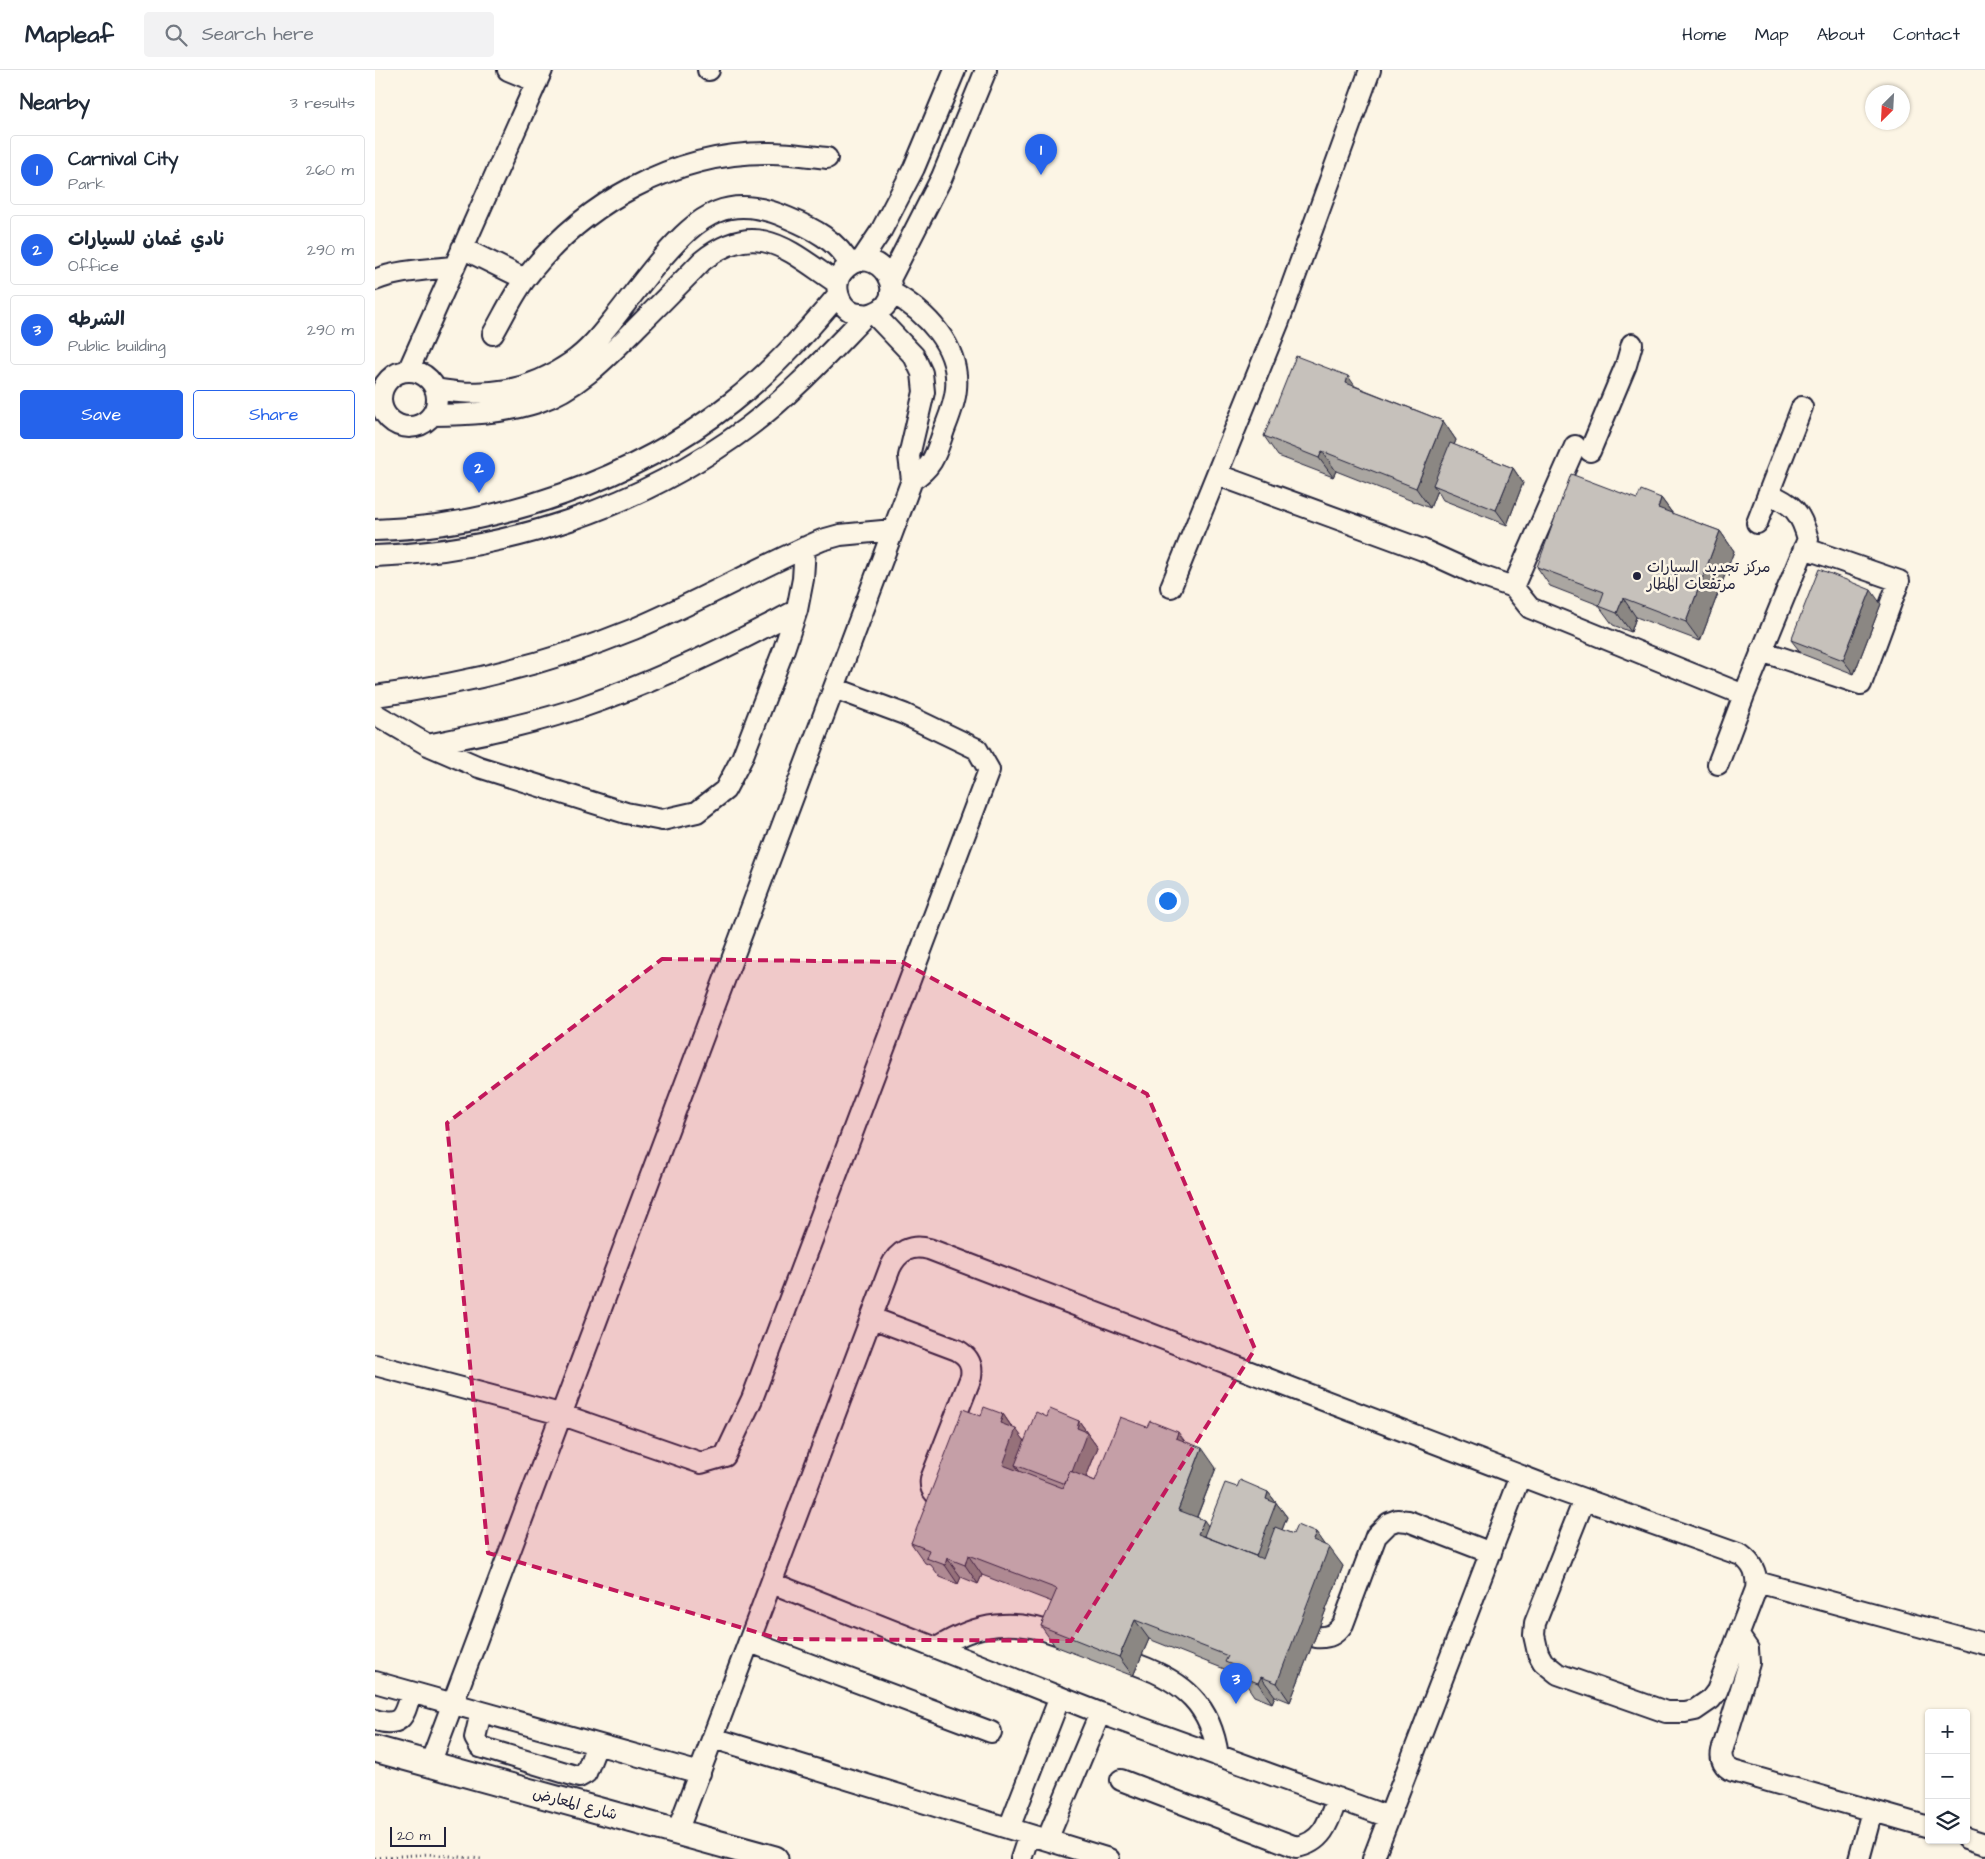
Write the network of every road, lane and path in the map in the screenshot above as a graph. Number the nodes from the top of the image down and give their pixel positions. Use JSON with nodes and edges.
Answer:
{"nodes":[{"id":1,"x":508,"y":70,"type":"edge"},
{"id":2,"x":955,"y":70,"type":"edge"},
{"id":3,"x":986,"y":70,"type":"edge"},
{"id":4,"x":1370,"y":70,"type":"edge"},
{"id":5,"x":539,"y":76,"type":"edge"},
{"id":6,"x":827,"y":158,"type":"dead end"},
{"id":7,"x":462,"y":248,"type":"junction"},
{"id":8,"x":856,"y":263,"type":"junction"},
{"id":9,"x":453,"y":267,"type":"junction"},
{"id":10,"x":525,"y":279,"type":"junction"},
{"id":11,"x":375,"y":280,"type":"edge"},
{"id":12,"x":891,"y":286,"type":"junction"},
{"id":13,"x":838,"y":289,"type":"junction"},
{"id":14,"x":870,"y":314,"type":"junction"},
{"id":15,"x":493,"y":334,"type":"dead end"},
{"id":16,"x":1632,"y":344,"type":"dead end"},
{"id":17,"x":408,"y":371,"type":"junction"},
{"id":18,"x":435,"y":389,"type":"junction"},
{"id":19,"x":1802,"y":407,"type":"dead end"},
{"id":20,"x":433,"y":415,"type":"junction"},
{"id":21,"x":1218,"y":475,"type":"junction"},
{"id":22,"x":912,"y":480,"type":"junction"},
{"id":23,"x":1769,"y":494,"type":"junction"},
{"id":24,"x":1757,"y":523,"type":"dead end"},
{"id":25,"x":375,"y":530,"type":"edge"},
{"id":26,"x":893,"y":530,"type":"junction"},
{"id":27,"x":805,"y":547,"type":"junction"},
{"id":28,"x":1804,"y":548,"type":"junction"},
{"id":29,"x":375,"y":556,"type":"edge"},
{"id":30,"x":1171,"y":587,"type":"dead end"},
{"id":31,"x":1513,"y":587,"type":"junction"},
{"id":32,"x":797,"y":610,"type":"junction"},
{"id":33,"x":1761,"y":651,"type":"junction"},
{"id":34,"x":834,"y":688,"type":"junction"},
{"id":35,"x":1744,"y":695,"type":"junction"},
{"id":36,"x":375,"y":696,"type":"edge"},
{"id":37,"x":375,"y":714,"type":"edge"},
{"id":38,"x":428,"y":745,"type":"junction"},
{"id":39,"x":1717,"y":764,"type":"dead end"},
{"id":40,"x":872,"y":1318,"type":"junction"},
{"id":41,"x":375,"y":1365,"type":"edge"},
{"id":42,"x":560,"y":1414,"type":"junction"},
{"id":43,"x":1520,"y":1476,"type":"junction"},
{"id":44,"x":1583,"y":1500,"type":"junction"},
{"id":45,"x":948,"y":1501,"type":"edge"},
{"id":46,"x":1491,"y":1552,"type":"junction"},
{"id":47,"x":1757,"y":1582,"type":"junction"},
{"id":48,"x":772,"y":1583,"type":"junction"},
{"id":49,"x":1059,"y":1635,"type":"edge"},
{"id":50,"x":1739,"y":1636,"type":"junction"},
{"id":51,"x":1316,"y":1637,"type":"dead end"},
{"id":52,"x":749,"y":1642,"type":"junction"},
{"id":53,"x":1985,"y":1644,"type":"edge"},
{"id":54,"x":937,"y":1648,"type":"junction"},
{"id":55,"x":1138,"y":1665,"type":"dead end"},
{"id":56,"x":375,"y":1682,"type":"edge"},
{"id":57,"x":411,"y":1692,"type":"junction"},
{"id":58,"x":1060,"y":1697,"type":"junction"},
{"id":59,"x":452,"y":1704,"type":"junction"},
{"id":60,"x":481,"y":1712,"type":"junction"},
{"id":61,"x":1100,"y":1713,"type":"junction"},
{"id":62,"x":375,"y":1720,"type":"edge"},
{"id":63,"x":991,"y":1732,"type":"dead end"},
{"id":64,"x":713,"y":1738,"type":"junction"},
{"id":65,"x":597,"y":1745,"type":"junction"},
{"id":66,"x":375,"y":1749,"type":"edge"},
{"id":67,"x":1219,"y":1756,"type":"junction"},
{"id":68,"x":430,"y":1764,"type":"junction"},
{"id":69,"x":700,"y":1773,"type":"junction"},
{"id":70,"x":1121,"y":1780,"type":"dead end"},
{"id":71,"x":1337,"y":1798,"type":"junction"},
{"id":72,"x":1872,"y":1811,"type":"junction"},
{"id":73,"x":1389,"y":1817,"type":"junction"},
{"id":74,"x":1925,"y":1827,"type":"edge"},
{"id":75,"x":1009,"y":1828,"type":"junction"},
{"id":76,"x":677,"y":1832,"type":"junction"},
{"id":77,"x":1038,"y":1837,"type":"junction"},
{"id":78,"x":1970,"y":1839,"type":"edge"},
{"id":79,"x":1985,"y":1844,"type":"edge"},
{"id":80,"x":375,"y":1858,"type":"edge"},
{"id":81,"x":482,"y":1859,"type":"edge"},
{"id":82,"x":775,"y":1859,"type":"edge"},
{"id":83,"x":1021,"y":1859,"type":"edge"},
{"id":84,"x":1109,"y":1859,"type":"edge"},
{"id":85,"x":1373,"y":1859,"type":"edge"},
{"id":86,"x":1859,"y":1859,"type":"edge"}],
"edges":[{"from":1,"to":5,"type":"lane"},
{"from":2,"to":8,"type":"lane"},
{"from":3,"to":12,"type":"lane"},
{"from":4,"to":21,"type":"lane"},
{"from":5,"to":7,"type":"lane"},
{"from":6,"to":10,"type":"lane"},
{"from":7,"to":9,"type":"lane"},
{"from":7,"to":10,"type":"lane"},
{"from":8,"to":12,"type":"lane"},
{"from":8,"to":13,"type":"lane"},
{"from":8,"to":18,"type":"lane"},
{"from":9,"to":11,"type":"lane"},
{"from":9,"to":17,"type":"lane"},
{"from":10,"to":15,"type":"lane"},
{"from":12,"to":14,"type":"lane"},
{"from":12,"to":22,"type":"lane"},
{"from":13,"to":14,"type":"lane"},
{"from":13,"to":20,"type":"lane"},
{"from":13,"to":25,"type":"lane"},
{"from":14,"to":22,"type":"lane"},
{"from":14,"to":29,"type":"lane"},
{"from":16,"to":31,"type":"lane"},
{"from":17,"to":18,"type":"lane"},
{"from":17,"to":20,"type":"lane"},
{"from":18,"to":20,"type":"lane"},
{"from":19,"to":23,"type":"lane"},
{"from":21,"to":30,"type":"lane"},
{"from":21,"to":31,"type":"lane"},
{"from":22,"to":26,"type":"lane"},
{"from":23,"to":24,"type":"lane"},
{"from":23,"to":28,"type":"lane"},
{"from":26,"to":27,"type":"lane"},
{"from":26,"to":34,"type":"lane"},
{"from":27,"to":32,"type":"lane"},
{"from":27,"to":36,"type":"lane"},
{"from":28,"to":33,"type":"lane"},
{"from":28,"to":33,"type":"lane"},
{"from":31,"to":35,"type":"lane"},
{"from":32,"to":38,"type":"lane"},
{"from":32,"to":38,"type":"lane"},
{"from":33,"to":35,"type":"lane"},
{"from":34,"to":42,"type":"lane"},
{"from":34,"to":42,"type":"lane"},
{"from":35,"to":39,"type":"lane"},
{"from":37,"to":38,"type":"lane"},
{"from":40,"to":43,"type":"lane"},
{"from":40,"to":45,"type":"lane"},
{"from":40,"to":48,"type":"lane"},
{"from":41,"to":42,"type":"lane"},
{"from":42,"to":59,"type":"lane"},
{"from":43,"to":44,"type":"lane"},
{"from":43,"to":46,"type":"lane"},
{"from":44,"to":47,"type":"lane"},
{"from":44,"to":50,"type":"lane"},
{"from":46,"to":51,"type":"lane"},
{"from":46,"to":73,"type":"lane"},
{"from":47,"to":50,"type":"lane"},
{"from":47,"to":53,"type":"lane"},
{"from":48,"to":52,"type":"lane"},
{"from":48,"to":54,"type":"lane"},
{"from":49,"to":54,"type":"lane"},
{"from":50,"to":72,"type":"lane"},
{"from":52,"to":63,"type":"lane"},
{"from":52,"to":64,"type":"lane"},
{"from":54,"to":58,"type":"lane"},
{"from":55,"to":67,"type":"lane"},
{"from":56,"to":57,"type":"lane"},
{"from":57,"to":59,"type":"lane"},
{"from":57,"to":62,"type":"lane"},
{"from":58,"to":61,"type":"lane"},
{"from":58,"to":75,"type":"lane"},
{"from":59,"to":60,"type":"lane"},
{"from":59,"to":68,"type":"lane"},
{"from":60,"to":65,"type":"lane"},
{"from":60,"to":65,"type":"lane"},
{"from":61,"to":67,"type":"lane"},
{"from":61,"to":77,"type":"lane"},
{"from":64,"to":69,"type":"lane"},
{"from":64,"to":75,"type":"lane"},
{"from":65,"to":69,"type":"lane"},
{"from":66,"to":68,"type":"main road","name":"شارع المعارض"},
{"from":67,"to":71,"type":"lane"},
{"from":68,"to":76,"type":"main road","name":"شارع المعارض"},
{"from":69,"to":76,"type":"lane"},
{"from":70,"to":71,"type":"lane"},
{"from":71,"to":73,"type":"lane"},
{"from":72,"to":74,"type":"lane"},
{"from":72,"to":86,"type":"lane"},
{"from":73,"to":85,"type":"lane"},
{"from":75,"to":77,"type":"lane"},
{"from":76,"to":82,"type":"main road","name":"شارع المعارض"},
{"from":77,"to":83,"type":"lane"},
{"from":77,"to":84,"type":"lane"},
{"from":78,"to":79,"type":"lane"},
{"from":80,"to":81,"type":"path"}]}
